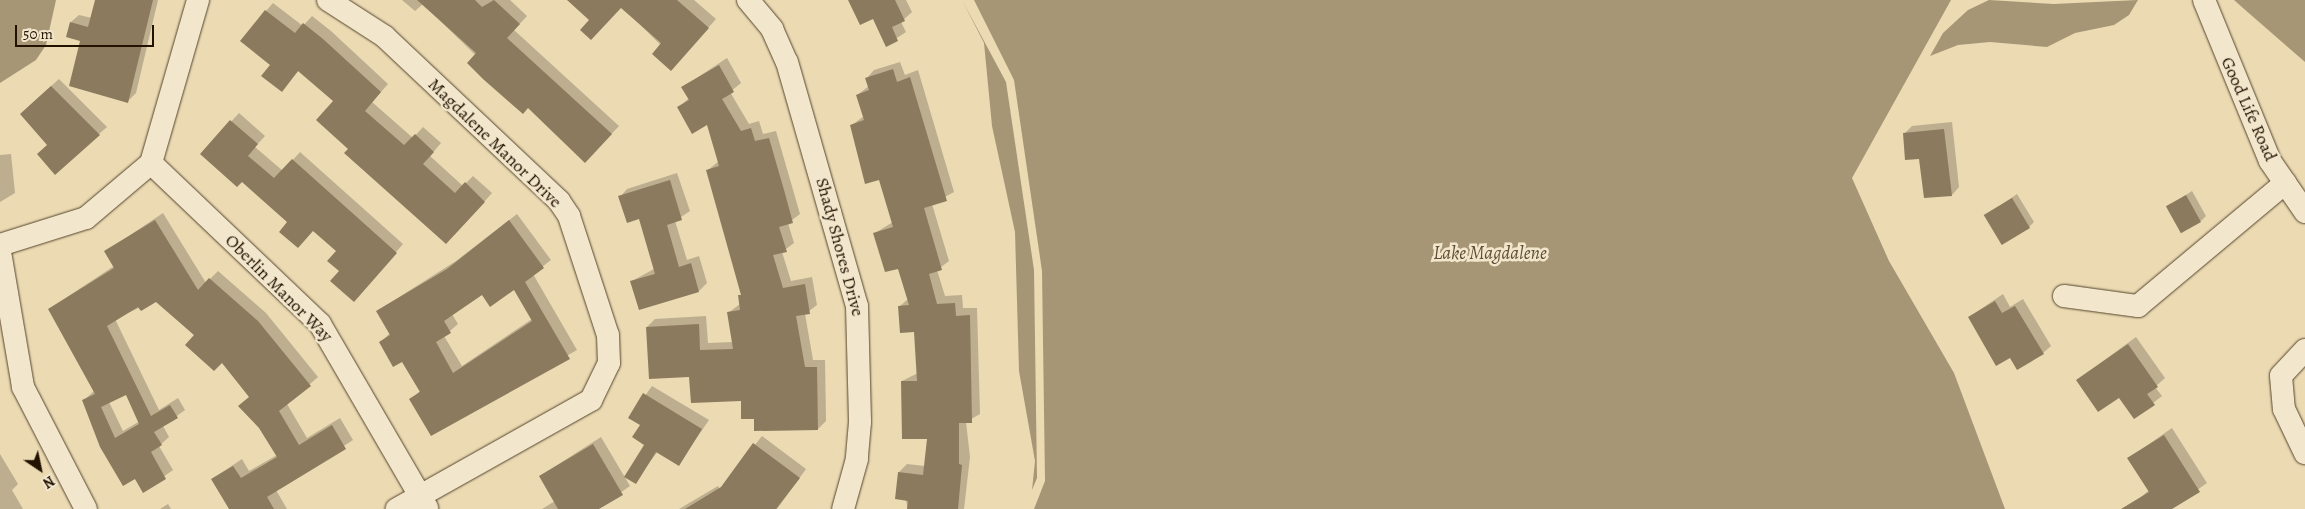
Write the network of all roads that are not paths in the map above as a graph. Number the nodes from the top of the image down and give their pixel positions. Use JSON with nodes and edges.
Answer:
{"nodes":[{"id":1,"x":198,"y":0,"type":"edge"},
{"id":2,"x":328,"y":0,"type":"edge"},
{"id":3,"x":748,"y":0,"type":"edge"},
{"id":4,"x":2204,"y":0,"type":"edge"},
{"id":5,"x":151,"y":163,"type":"junction"},
{"id":6,"x":2285,"y":183,"type":"junction"},
{"id":7,"x":2305,"y":212,"type":"edge"},
{"id":8,"x":0,"y":245,"type":"edge"},
{"id":9,"x":0,"y":252,"type":"edge"},
{"id":10,"x":2064,"y":296,"type":"dead end"},
{"id":11,"x":2305,"y":350,"type":"edge"},
{"id":12,"x":2305,"y":453,"type":"edge"},
{"id":13,"x":424,"y":503,"type":"edge"},
{"id":14,"x":86,"y":509,"type":"edge"},
{"id":15,"x":398,"y":509,"type":"edge"},
{"id":16,"x":843,"y":509,"type":"edge"}],
"edges":[{"from":1,"to":5,"type":"street"},
{"from":2,"to":13,"type":"street","name":"Magdalene Manor Drive"},
{"from":3,"to":16,"type":"street","name":"Shady Shores Drive"},
{"from":4,"to":6,"type":"street","name":"Good Life Road"},
{"from":5,"to":8,"type":"street"},
{"from":5,"to":13,"type":"street","name":"Oberlin Manor Way"},
{"from":6,"to":7,"type":"street","name":"Good Life Road"},
{"from":6,"to":10,"type":"street"},
{"from":9,"to":14,"type":"street"},
{"from":11,"to":12,"type":"street"},
{"from":13,"to":15,"type":"street","name":"Magdalene Manor Drive"}]}
